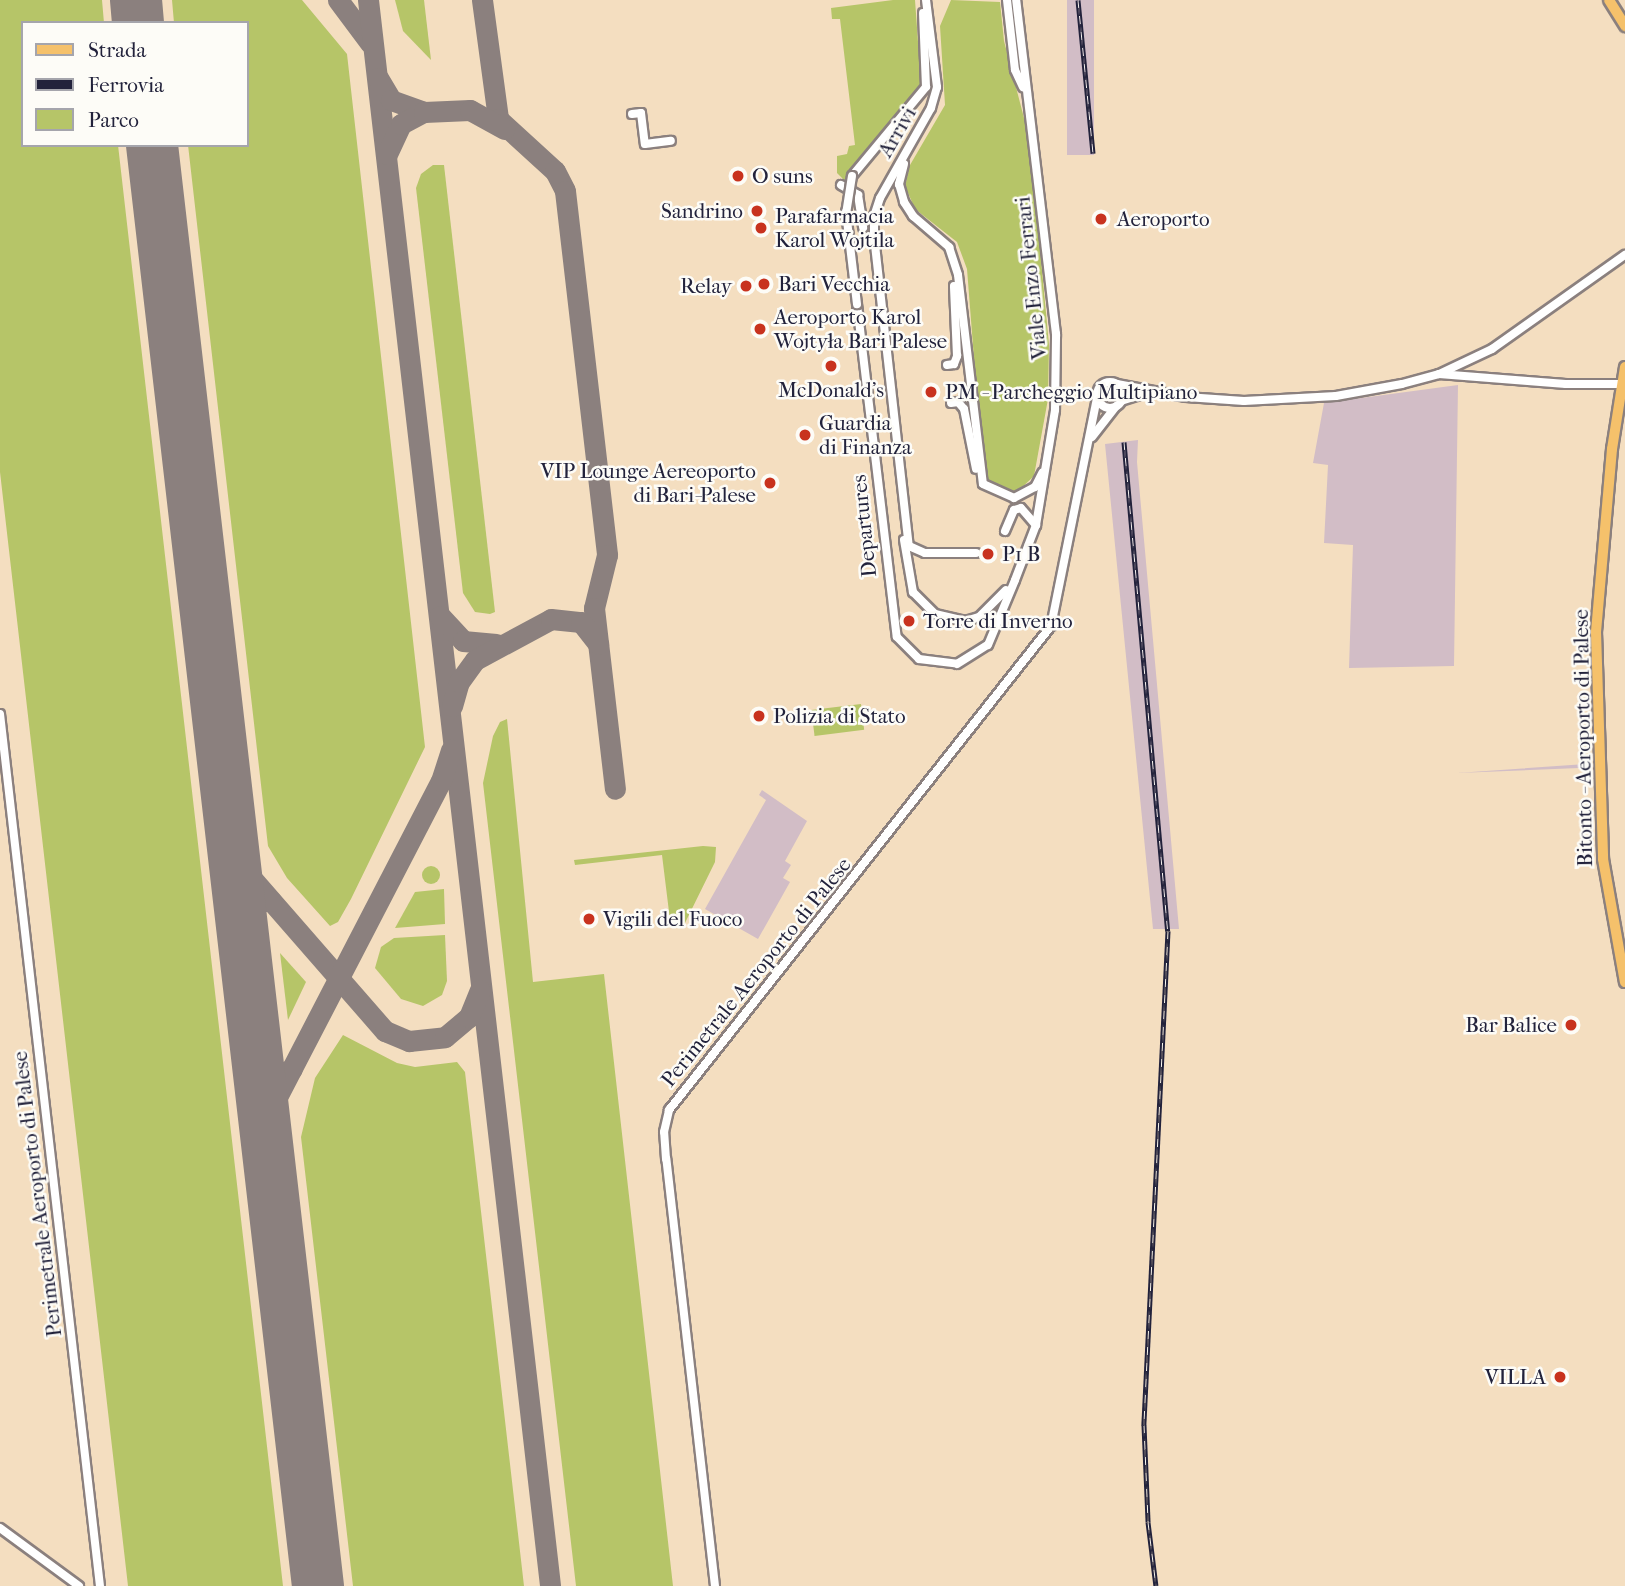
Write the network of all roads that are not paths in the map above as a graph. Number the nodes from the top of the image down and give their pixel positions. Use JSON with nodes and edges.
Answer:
{"nodes":[{"id":1,"x":926,"y":0,"type":"edge"},
{"id":2,"x":1609,"y":0,"type":"edge"},
{"id":3,"x":1009,"y":1,"type":"edge"},
{"id":4,"x":1625,"y":26,"type":"edge"},
{"id":5,"x":632,"y":114,"type":"dead end"},
{"id":6,"x":671,"y":141,"type":"dead end"},
{"id":7,"x":911,"y":145,"type":"junction"},
{"id":8,"x":841,"y":185,"type":"dead end"},
{"id":9,"x":863,"y":228,"type":"dead end"},
{"id":10,"x":1625,"y":255,"type":"edge"},
{"id":11,"x":953,"y":258,"type":"junction"},
{"id":12,"x":947,"y":366,"type":"dead end"},
{"id":13,"x":1625,"y":367,"type":"edge"},
{"id":14,"x":1439,"y":374,"type":"junction"},
{"id":15,"x":1116,"y":384,"type":"junction"},
{"id":16,"x":1622,"y":384,"type":"junction"},
{"id":17,"x":1149,"y":391,"type":"junction"},
{"id":18,"x":1097,"y":397,"type":"junction"},
{"id":19,"x":951,"y":403,"type":"dead end"},
{"id":20,"x":1118,"y":404,"type":"junction"},
{"id":21,"x":1089,"y":443,"type":"junction"},
{"id":22,"x":1047,"y":460,"type":"junction"},
{"id":23,"x":981,"y":477,"type":"junction"},
{"id":24,"x":900,"y":499,"type":"dead end"},
{"id":25,"x":1035,"y":525,"type":"junction"},
{"id":26,"x":1005,"y":531,"type":"dead end"},
{"id":27,"x":1027,"y":550,"type":"junction"},
{"id":28,"x":976,"y":553,"type":"dead end"},
{"id":29,"x":0,"y":714,"type":"edge"},
{"id":30,"x":1625,"y":982,"type":"edge"},
{"id":31,"x":0,"y":1528,"type":"edge"},
{"id":32,"x":79,"y":1586,"type":"edge"},
{"id":33,"x":100,"y":1586,"type":"edge"},
{"id":34,"x":715,"y":1586,"type":"edge"}],
"edges":[{"from":1,"to":7,"type":"street","name":"Arrivi"},
{"from":1,"to":27,"type":"street","name":"Departures","bridge":true},
{"from":2,"to":4,"type":"main road"},
{"from":3,"to":22,"type":"street","name":"Viale Enzo Ferrari"},
{"from":5,"to":6,"type":"street"},
{"from":7,"to":11,"type":"street"},
{"from":7,"to":28,"type":"street","name":"Arrivi"},
{"from":8,"to":9,"type":"street"},
{"from":10,"to":14,"type":"street"},
{"from":11,"to":12,"type":"street"},
{"from":11,"to":23,"type":"street"},
{"from":13,"to":16,"type":"main road","name":"Bitonto - Aeroporto di Palese"},
{"from":14,"to":16,"type":"street"},
{"from":14,"to":17,"type":"street"},
{"from":15,"to":17,"type":"street"},
{"from":15,"to":18,"type":"street"},
{"from":15,"to":20,"type":"street"},
{"from":16,"to":30,"type":"main road","name":"Bitonto - Aeroporto di Palese"},
{"from":17,"to":20,"type":"street"},
{"from":18,"to":20,"type":"street"},
{"from":18,"to":21,"type":"street","name":"Perimetrale Aeroporto di Palese"},
{"from":19,"to":23,"type":"street"},
{"from":20,"to":21,"type":"street","name":"Perimetrale Aeroporto di Palese"},
{"from":21,"to":34,"type":"street","name":"Perimetrale Aeroporto di Palese"},
{"from":22,"to":23,"type":"street"},
{"from":22,"to":25,"type":"street","name":"Viale Enzo Ferrari"},
{"from":24,"to":27,"type":"street"},
{"from":25,"to":26,"type":"street"},
{"from":25,"to":27,"type":"street","name":"Viale Enzo Ferrari"},
{"from":29,"to":33,"type":"street","name":"Perimetrale Aeroporto di Palese"},
{"from":31,"to":32,"type":"street"}]}
